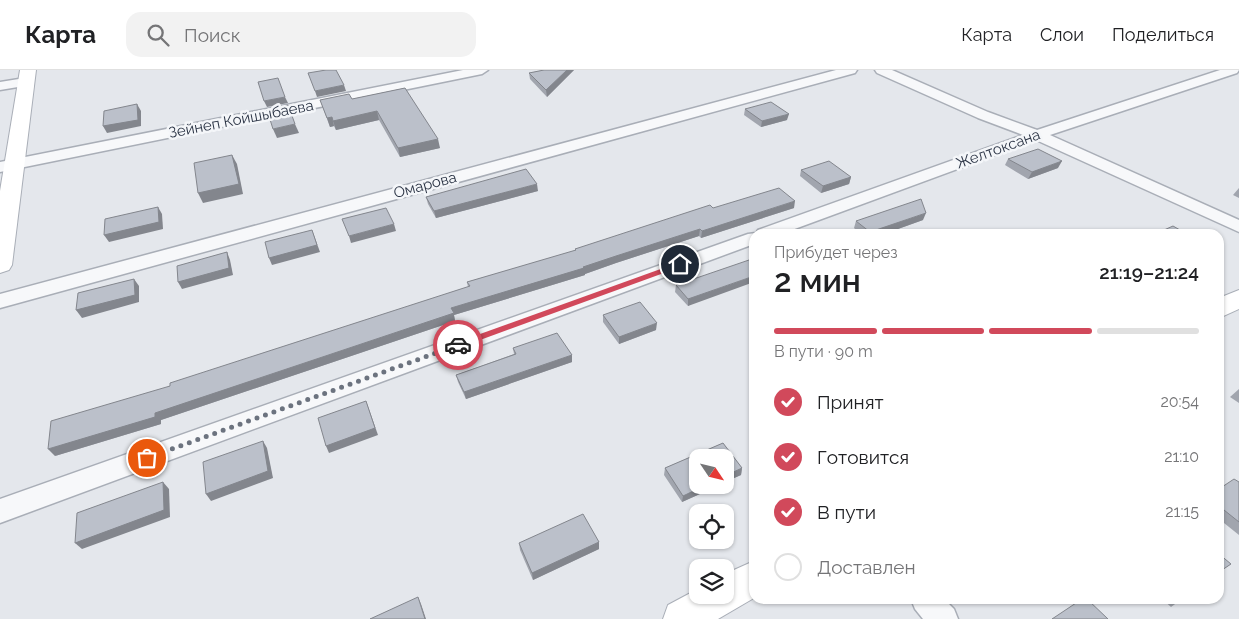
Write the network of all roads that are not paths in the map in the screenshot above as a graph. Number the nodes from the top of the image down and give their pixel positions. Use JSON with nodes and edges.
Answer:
{"nodes":[{"id":1,"x":482,"y":70,"type":"edge"},
{"id":2,"x":851,"y":70,"type":"edge"},
{"id":3,"x":881,"y":70,"type":"edge"},
{"id":4,"x":1233,"y":70,"type":"edge"},
{"id":5,"x":27,"y":76,"type":"edge"},
{"id":6,"x":0,"y":86,"type":"edge"},
{"id":7,"x":1036,"y":135,"type":"junction"},
{"id":8,"x":6,"y":166,"type":"edge"},
{"id":9,"x":1239,"y":227,"type":"edge"},
{"id":10,"x":778,"y":229,"type":"edge"},
{"id":11,"x":749,"y":240,"type":"edge"},
{"id":12,"x":0,"y":265,"type":"edge"},
{"id":13,"x":1239,"y":298,"type":"edge"},
{"id":14,"x":0,"y":301,"type":"edge"},
{"id":15,"x":1224,"y":306,"type":"edge"},
{"id":16,"x":0,"y":511,"type":"edge"},
{"id":17,"x":749,"y":581,"type":"edge"},
{"id":18,"x":734,"y":589,"type":"edge"},
{"id":19,"x":708,"y":604,"type":"edge"},
{"id":20,"x":930,"y":604,"type":"edge"},
{"id":21,"x":682,"y":619,"type":"edge"},
{"id":22,"x":943,"y":619,"type":"edge"}],
"edges":[{"from":1,"to":8,"type":"street","name":"Зейнеп Койшыбаева"},
{"from":2,"to":14,"type":"street","name":"Омарова"},
{"from":3,"to":7,"type":"street"},
{"from":4,"to":7,"type":"street","name":"Желтоксана"},
{"from":5,"to":6,"type":"street"},
{"from":5,"to":8,"type":"street"},
{"from":7,"to":9,"type":"street"},
{"from":7,"to":10,"type":"street","name":"Желтоксана"},
{"from":8,"to":12,"type":"street"},
{"from":11,"to":16,"type":"street"},
{"from":13,"to":15,"type":"street"},
{"from":17,"to":18,"type":"street"},
{"from":19,"to":21,"type":"street"},
{"from":20,"to":22,"type":"street"}]}
